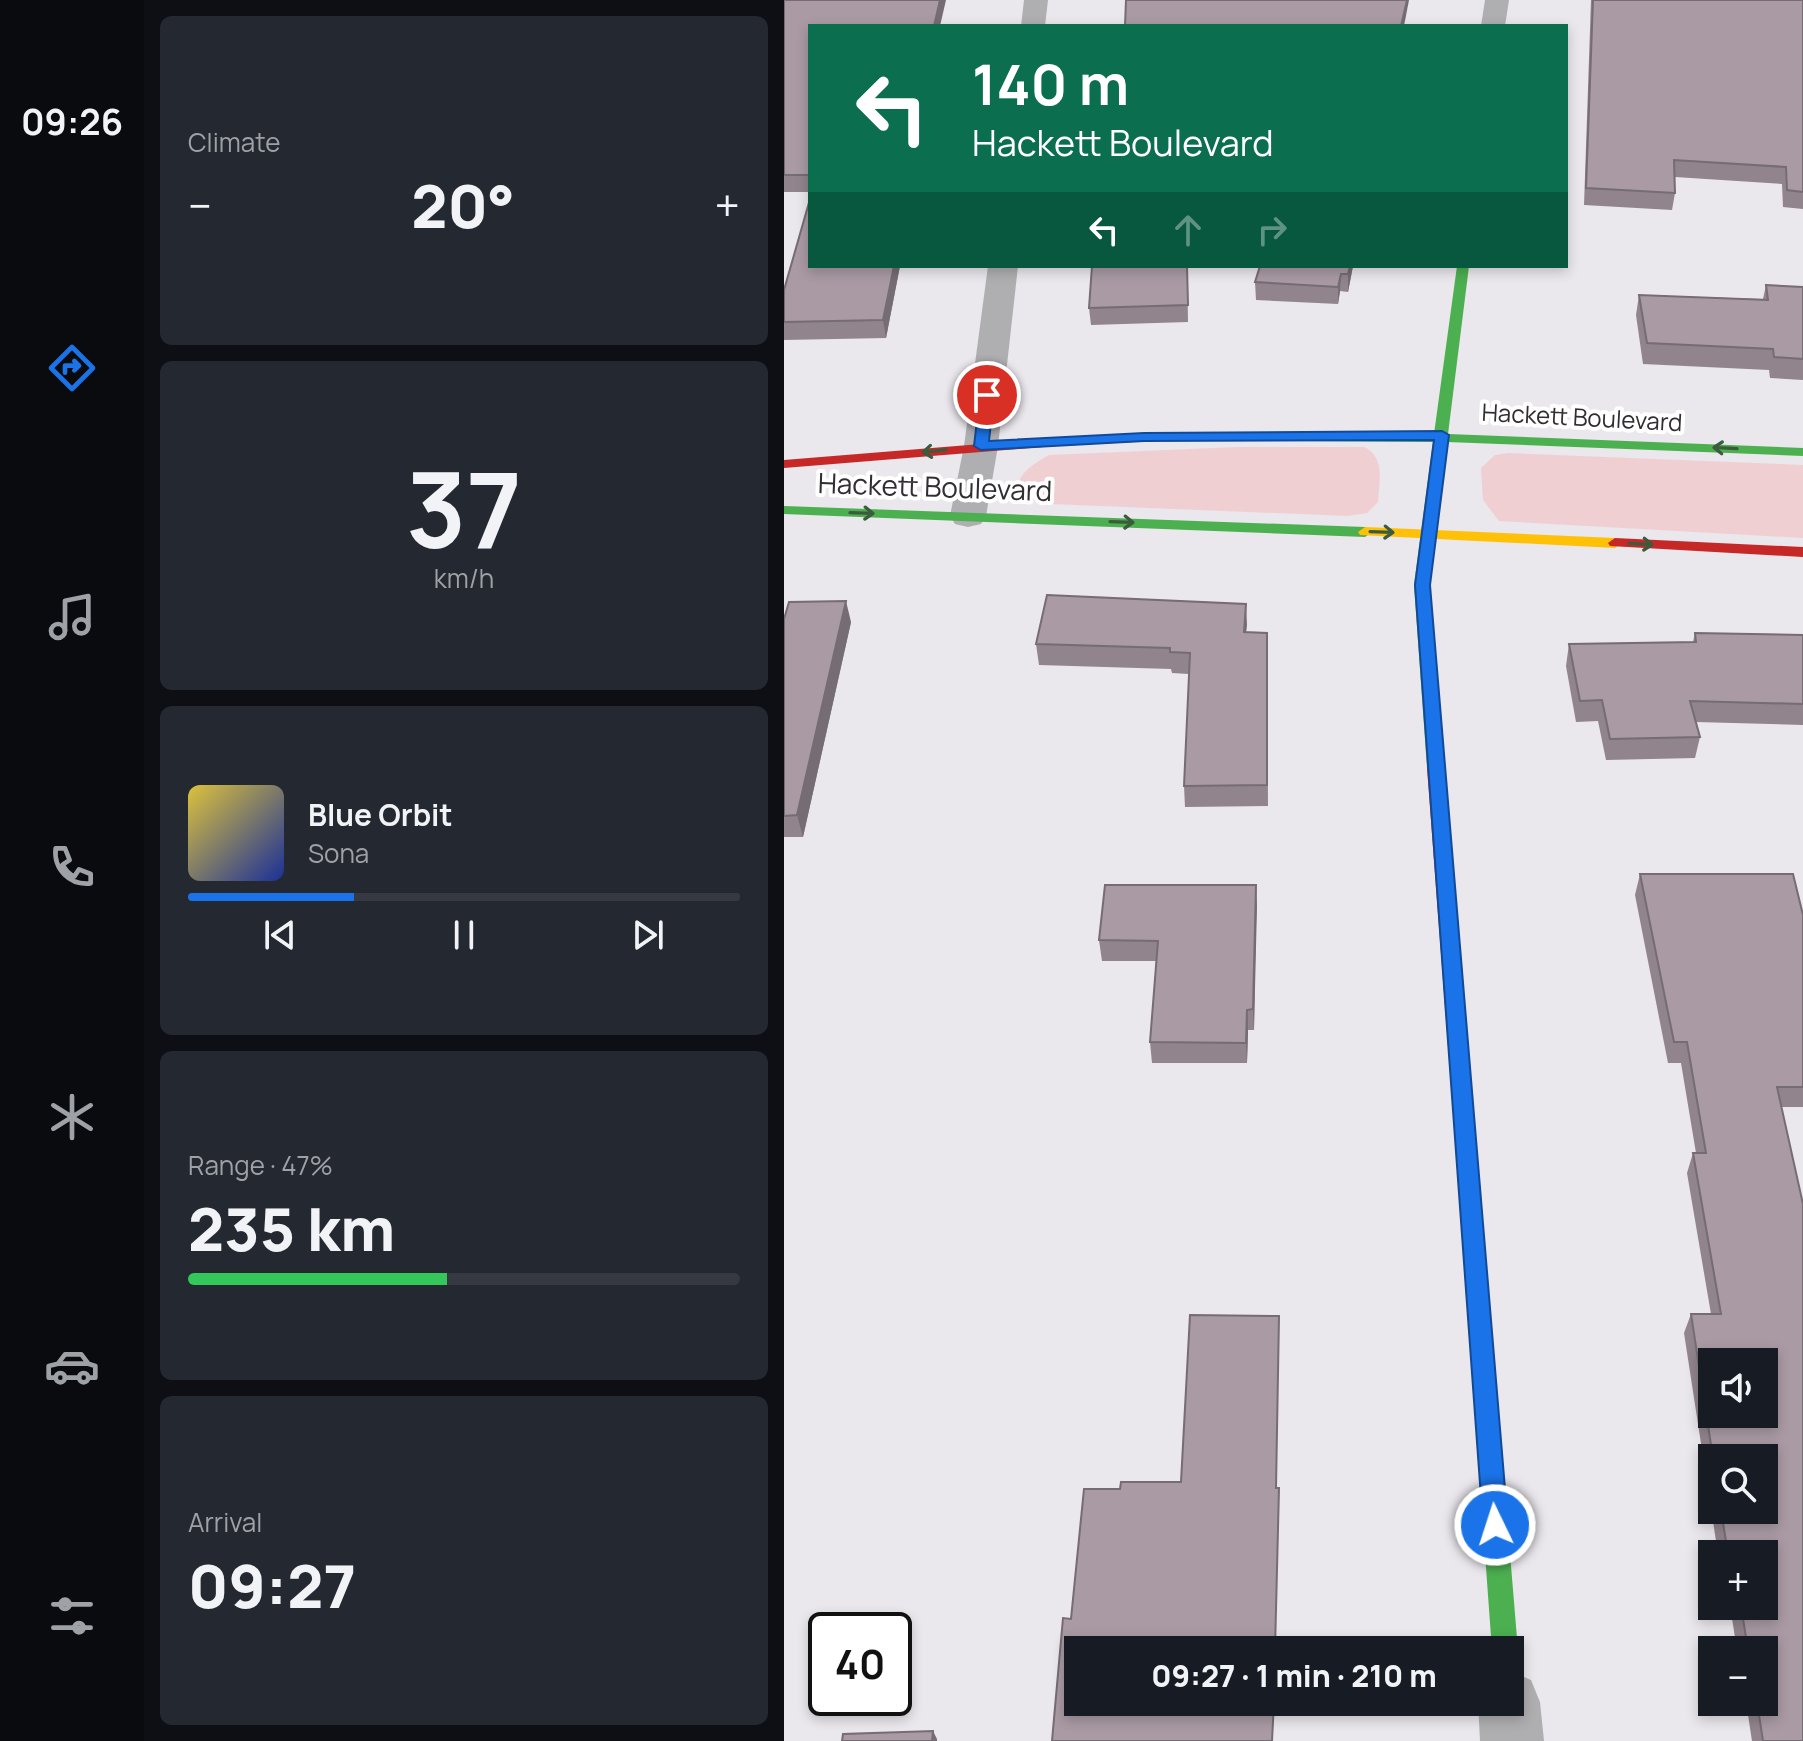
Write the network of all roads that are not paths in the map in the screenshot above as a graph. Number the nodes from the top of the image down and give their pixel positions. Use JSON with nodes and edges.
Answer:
{"nodes":[{"id":1,"x":1036,"y":0,"type":"edge"},
{"id":2,"x":1497,"y":0,"type":"edge"},
{"id":3,"x":1033,"y":24,"type":"edge"},
{"id":4,"x":1493,"y":24,"type":"edge"},
{"id":5,"x":1003,"y":268,"type":"edge"},
{"id":6,"x":1463,"y":268,"type":"edge"},
{"id":7,"x":1442,"y":435,"type":"junction"},
{"id":8,"x":981,"y":446,"type":"junction"},
{"id":9,"x":1803,"y":452,"type":"edge"},
{"id":10,"x":784,"y":464,"type":"edge"},
{"id":11,"x":784,"y":510,"type":"edge"},
{"id":12,"x":968,"y":516,"type":"junction"},
{"id":13,"x":1428,"y":534,"type":"junction"},
{"id":14,"x":1803,"y":552,"type":"edge"},
{"id":15,"x":1504,"y":1636,"type":"edge"},
{"id":16,"x":1510,"y":1716,"type":"edge"},
{"id":17,"x":1512,"y":1741,"type":"edge"}],
"edges":[{"from":1,"to":3,"type":"street"},
{"from":2,"to":4,"type":"street"},
{"from":5,"to":8,"type":"street"},
{"from":6,"to":7,"type":"street"},
{"from":7,"to":8,"type":"street","name":"Hackett Boulevard"},
{"from":9,"to":7,"type":"street","name":"Hackett Boulevard","one_way":true},
{"from":7,"to":13,"type":"street"},
{"from":8,"to":10,"type":"street","name":"Hackett Boulevard","one_way":true},
{"from":8,"to":12,"type":"street"},
{"from":11,"to":12,"type":"street","name":"Hackett Boulevard","one_way":true},
{"from":12,"to":13,"type":"street","name":"Hackett Boulevard","one_way":true},
{"from":13,"to":14,"type":"street","name":"Hackett Boulevard","one_way":true},
{"from":13,"to":15,"type":"street"},
{"from":16,"to":17,"type":"street"}]}
